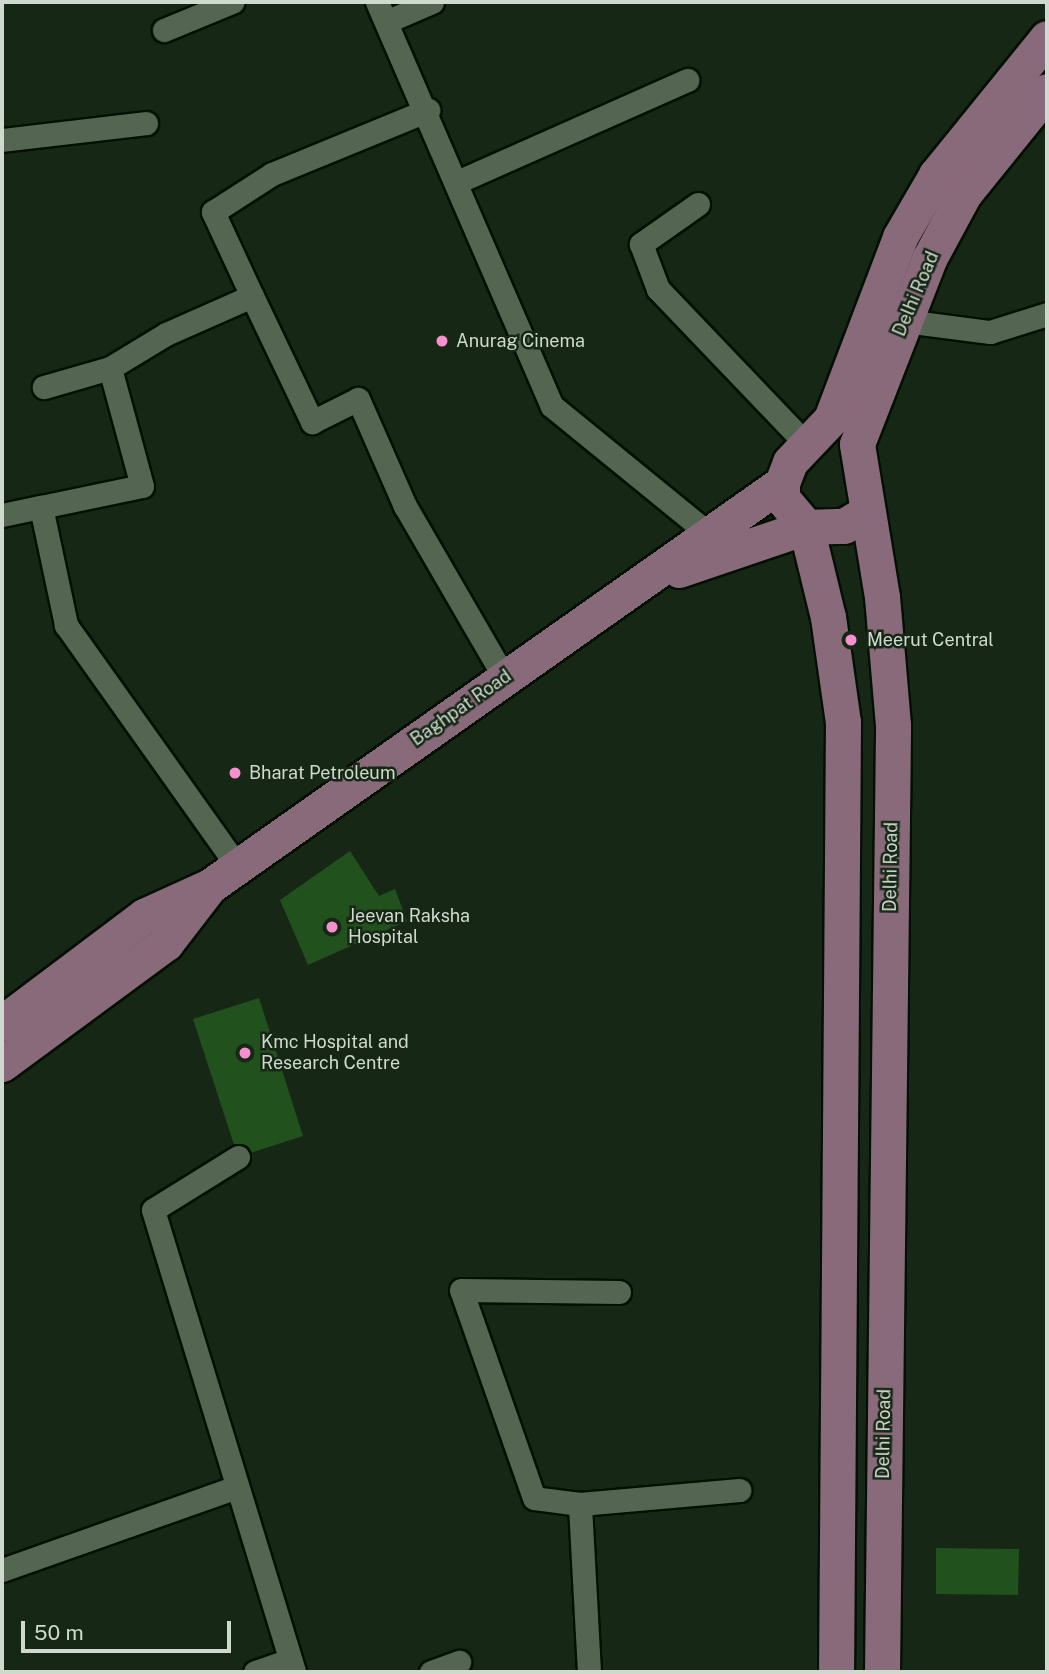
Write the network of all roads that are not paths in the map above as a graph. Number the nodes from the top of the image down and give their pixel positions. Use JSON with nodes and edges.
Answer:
{"nodes":[{"id":1,"x":232,"y":2,"type":"edge"},
{"id":2,"x":432,"y":2,"type":"edge"},
{"id":3,"x":382,"y":11,"type":"edge"},
{"id":4,"x":164,"y":30,"type":"dead end"},
{"id":5,"x":1047,"y":38,"type":"edge"},
{"id":6,"x":687,"y":79,"type":"dead end"},
{"id":7,"x":1038,"y":100,"type":"edge"},
{"id":8,"x":428,"y":110,"type":"junction"},
{"id":9,"x":146,"y":122,"type":"dead end"},
{"id":10,"x":2,"y":140,"type":"edge"},
{"id":11,"x":457,"y":182,"type":"junction"},
{"id":12,"x":698,"y":204,"type":"dead end"},
{"id":13,"x":252,"y":296,"type":"junction"},
{"id":14,"x":1047,"y":314,"type":"edge"},
{"id":15,"x":905,"y":321,"type":"junction"},
{"id":16,"x":110,"y":368,"type":"junction"},
{"id":17,"x":44,"y":387,"type":"dead end"},
{"id":18,"x":831,"y":419,"type":"joint"},
{"id":19,"x":808,"y":446,"type":"junction"},
{"id":20,"x":782,"y":483,"type":"junction"},
{"id":21,"x":41,"y":508,"type":"junction"},
{"id":22,"x":866,"y":513,"type":"junction"},
{"id":23,"x":2,"y":515,"type":"edge"},
{"id":24,"x":806,"y":527,"type":"junction"},
{"id":25,"x":710,"y":535,"type":"junction"},
{"id":26,"x":643,"y":582,"type":"junction"},
{"id":27,"x":505,"y":677,"type":"junction"},
{"id":28,"x":224,"y":876,"type":"junction"},
{"id":29,"x":58,"y":981,"type":"junction"},
{"id":30,"x":77,"y":1010,"type":"junction"},
{"id":31,"x":2,"y":1023,"type":"edge"},
{"id":32,"x":2,"y":1064,"type":"edge"},
{"id":33,"x":238,"y":1157,"type":"dead end"},
{"id":34,"x":619,"y":1292,"type":"dead end"},
{"id":35,"x":237,"y":1487,"type":"junction"},
{"id":36,"x":739,"y":1490,"type":"dead end"},
{"id":37,"x":580,"y":1504,"type":"junction"},
{"id":38,"x":2,"y":1570,"type":"edge"},
{"id":39,"x":459,"y":1662,"type":"dead end"},
{"id":40,"x":292,"y":1666,"type":"edge"},
{"id":41,"x":255,"y":1672,"type":"edge"},
{"id":42,"x":431,"y":1672,"type":"edge"},
{"id":43,"x":589,"y":1672,"type":"edge"},
{"id":44,"x":836,"y":1672,"type":"edge"},
{"id":45,"x":881,"y":1672,"type":"edge"}],
"edges":[{"from":1,"to":4,"type":"street"},
{"from":2,"to":3,"type":"street"},
{"from":3,"to":8,"type":"street"},
{"from":5,"to":18,"type":"main road","name":"Delhi Road"},
{"from":6,"to":11,"type":"street"},
{"from":7,"to":15,"type":"main road","name":"Delhi Road"},
{"from":8,"to":11,"type":"street"},
{"from":8,"to":13,"type":"street"},
{"from":9,"to":10,"type":"street"},
{"from":11,"to":25,"type":"street"},
{"from":12,"to":19,"type":"street"},
{"from":13,"to":16,"type":"street"},
{"from":13,"to":27,"type":"street"},
{"from":14,"to":15,"type":"street"},
{"from":15,"to":22,"type":"main road","name":"Delhi Road"},
{"from":16,"to":17,"type":"street"},
{"from":16,"to":21,"type":"street"},
{"from":18,"to":19,"type":"main road","name":"Baghpat Road"},
{"from":19,"to":20,"type":"main road","name":"Baghpat Road"},
{"from":20,"to":24,"type":"main road"},
{"from":20,"to":25,"type":"main road","name":"Baghpat Road"},
{"from":21,"to":23,"type":"street"},
{"from":21,"to":28,"type":"street"},
{"from":22,"to":24,"type":"main road"},
{"from":22,"to":45,"type":"main road","name":"Delhi Road"},
{"from":24,"to":26,"type":"main road"},
{"from":24,"to":44,"type":"main road"},
{"from":25,"to":26,"type":"main road","name":"Baghpat Road"},
{"from":26,"to":27,"type":"main road","name":"Baghpat Road"},
{"from":27,"to":28,"type":"main road","name":"Baghpat Road"},
{"from":28,"to":29,"type":"main road","name":"Baghpat Road"},
{"from":28,"to":30,"type":"main road"},
{"from":29,"to":30,"type":"main road"},
{"from":29,"to":31,"type":"main road","name":"Baghpat Road"},
{"from":30,"to":32,"type":"main road"},
{"from":33,"to":35,"type":"street"},
{"from":34,"to":37,"type":"street"},
{"from":35,"to":38,"type":"street"},
{"from":35,"to":40,"type":"street"},
{"from":36,"to":37,"type":"street"},
{"from":37,"to":43,"type":"street"},
{"from":39,"to":42,"type":"street"},
{"from":40,"to":41,"type":"street"}]}
